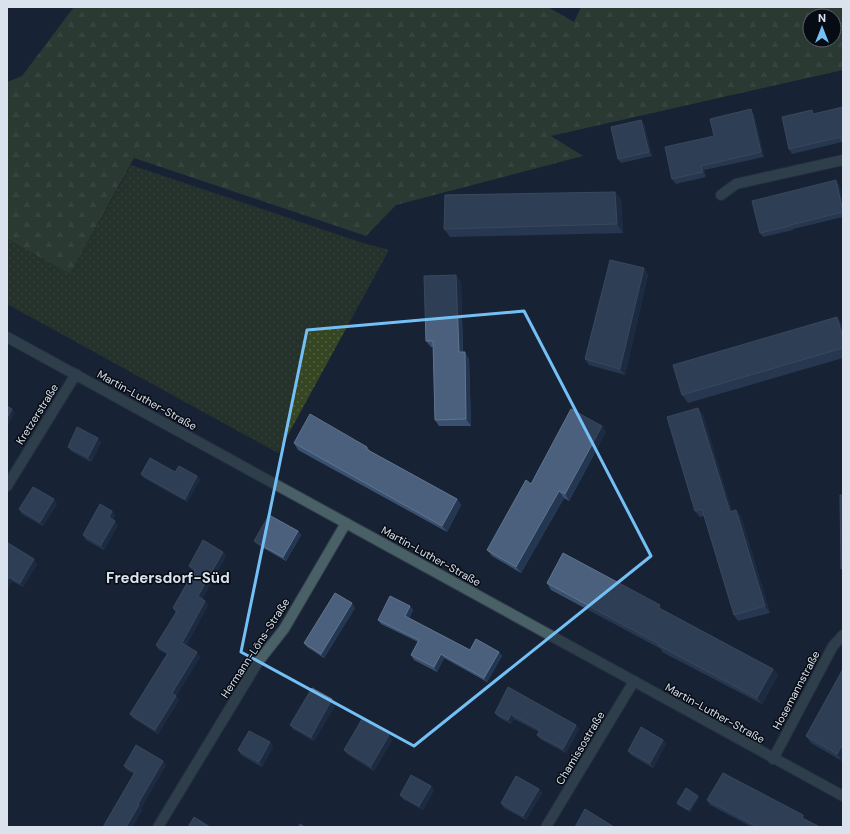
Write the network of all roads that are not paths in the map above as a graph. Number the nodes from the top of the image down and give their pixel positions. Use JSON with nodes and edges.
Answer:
{"nodes":[{"id":1,"x":843,"y":160,"type":"edge"},
{"id":2,"x":721,"y":195,"type":"dead end"},
{"id":3,"x":7,"y":337,"type":"edge"},
{"id":4,"x":76,"y":374,"type":"junction"},
{"id":5,"x":7,"y":486,"type":"edge"},
{"id":6,"x":346,"y":523,"type":"junction"},
{"id":7,"x":843,"y":635,"type":"edge"},
{"id":8,"x":634,"y":681,"type":"junction"},
{"id":9,"x":773,"y":759,"type":"junction"},
{"id":10,"x":843,"y":796,"type":"edge"},
{"id":11,"x":158,"y":827,"type":"edge"},
{"id":12,"x":546,"y":827,"type":"edge"}],
"edges":[{"from":1,"to":2,"type":"street"},
{"from":3,"to":4,"type":"street","name":"Martin-Luther-Straße"},
{"from":4,"to":5,"type":"street","name":"Kretzerstraße"},
{"from":4,"to":6,"type":"street","name":"Martin-Luther-Straße"},
{"from":6,"to":8,"type":"street","name":"Martin-Luther-Straße"},
{"from":6,"to":11,"type":"street","name":"Hermann-Löns-Straße"},
{"from":7,"to":9,"type":"street","name":"Hosemannstraße"},
{"from":8,"to":9,"type":"street","name":"Martin-Luther-Straße"},
{"from":8,"to":12,"type":"street","name":"Chamissostraße"},
{"from":9,"to":10,"type":"street","name":"Martin-Luther-Straße"}]}
